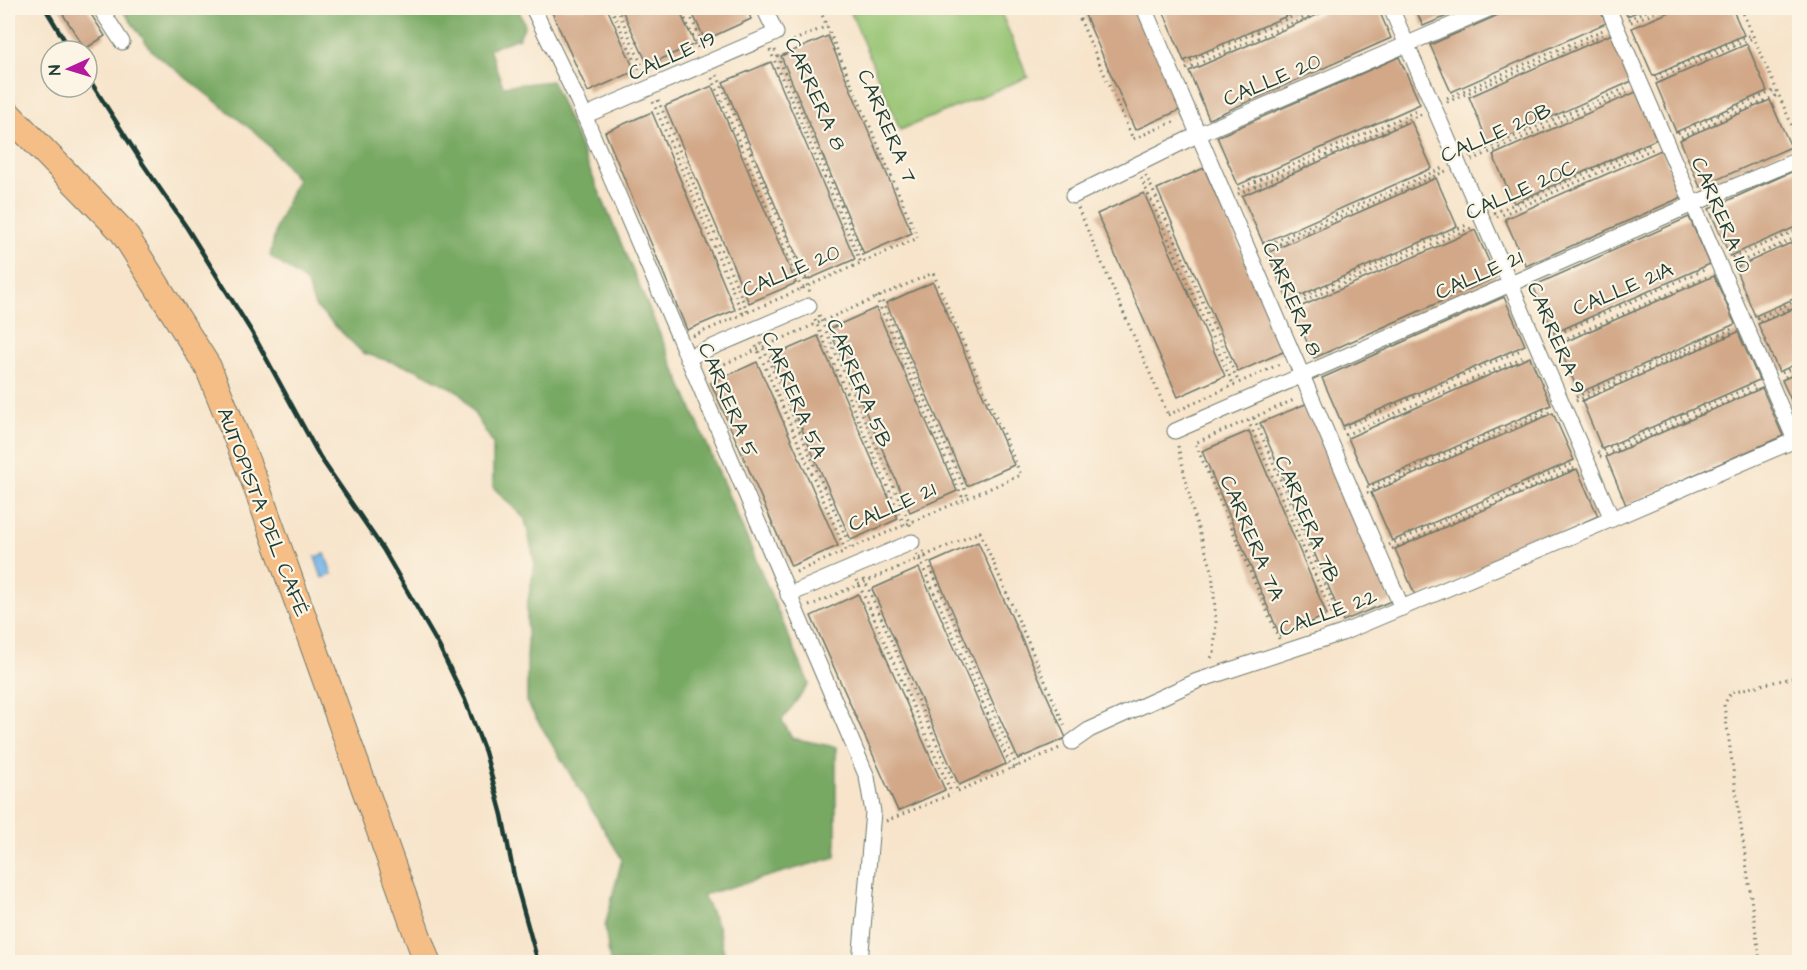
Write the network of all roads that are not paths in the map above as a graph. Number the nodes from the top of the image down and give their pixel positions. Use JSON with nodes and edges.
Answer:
{"nodes":[{"id":1,"x":100,"y":8,"type":"edge"},
{"id":2,"x":533,"y":8,"type":"edge"},
{"id":3,"x":764,"y":8,"type":"edge"},
{"id":4,"x":1144,"y":8,"type":"edge"},
{"id":5,"x":1391,"y":8,"type":"edge"},
{"id":6,"x":1491,"y":8,"type":"edge"},
{"id":7,"x":1608,"y":8,"type":"edge"},
{"id":8,"x":122,"y":42,"type":"dead end"},
{"id":9,"x":1407,"y":44,"type":"junction"},
{"id":10,"x":8,"y":114,"type":"edge"},
{"id":11,"x":584,"y":116,"type":"junction"},
{"id":12,"x":1199,"y":135,"type":"junction"},
{"id":13,"x":1800,"y":159,"type":"edge"},
{"id":14,"x":1073,"y":196,"type":"dead end"},
{"id":15,"x":1693,"y":204,"type":"junction"},
{"id":16,"x":1510,"y":284,"type":"junction"},
{"id":17,"x":813,"y":304,"type":"road end"},
{"id":18,"x":687,"y":358,"type":"junction"},
{"id":19,"x":1302,"y":375,"type":"junction"},
{"id":20,"x":1175,"y":431,"type":"dead end"},
{"id":21,"x":1797,"y":439,"type":"edge"},
{"id":22,"x":1612,"y":519,"type":"junction"},
{"id":23,"x":916,"y":541,"type":"road end"},
{"id":24,"x":788,"y":595,"type":"junction"},
{"id":25,"x":1402,"y":608,"type":"junction"},
{"id":26,"x":1072,"y":742,"type":"road end"},
{"id":27,"x":427,"y":963,"type":"edge"},
{"id":28,"x":860,"y":963,"type":"edge"}],
"edges":[{"from":1,"to":8,"type":"street"},
{"from":2,"to":11,"type":"street","name":"CARRERA 5"},
{"from":3,"to":11,"type":"street","name":"CALLE 19"},
{"from":4,"to":12,"type":"street","name":"CARRERA 8"},
{"from":5,"to":9,"type":"street","name":"CARRERA 9"},
{"from":6,"to":9,"type":"street","name":"CALLE 20"},
{"from":7,"to":15,"type":"street","name":"CARRERA 10"},
{"from":9,"to":12,"type":"street","name":"CALLE 20"},
{"from":9,"to":16,"type":"street","name":"CARRERA 9"},
{"from":10,"to":27,"type":"highway","name":"AUTOPISTA DEL CAFÉ"},
{"from":11,"to":18,"type":"street","name":"CARRERA 5"},
{"from":12,"to":14,"type":"street","name":"CALLE 20"},
{"from":12,"to":19,"type":"street","name":"CARRERA 8"},
{"from":13,"to":15,"type":"street","name":"CALLE 21"},
{"from":15,"to":16,"type":"street","name":"CALLE 21"},
{"from":15,"to":21,"type":"street","name":"CARRERA 10"},
{"from":16,"to":19,"type":"street","name":"CALLE 21"},
{"from":16,"to":22,"type":"street","name":"CARRERA 9"},
{"from":17,"to":18,"type":"street","name":"CALLE 20"},
{"from":18,"to":24,"type":"street","name":"CARRERA 5"},
{"from":19,"to":20,"type":"street","name":"CALLE 21"},
{"from":19,"to":25,"type":"street","name":"CARRERA 8"},
{"from":21,"to":22,"type":"street","name":"CALLE 22"},
{"from":22,"to":25,"type":"street","name":"CALLE 22"},
{"from":23,"to":24,"type":"street","name":"CALLE 21"},
{"from":24,"to":28,"type":"street","name":"CARRERA 5"},
{"from":25,"to":26,"type":"street","name":"CALLE 22"}]}
